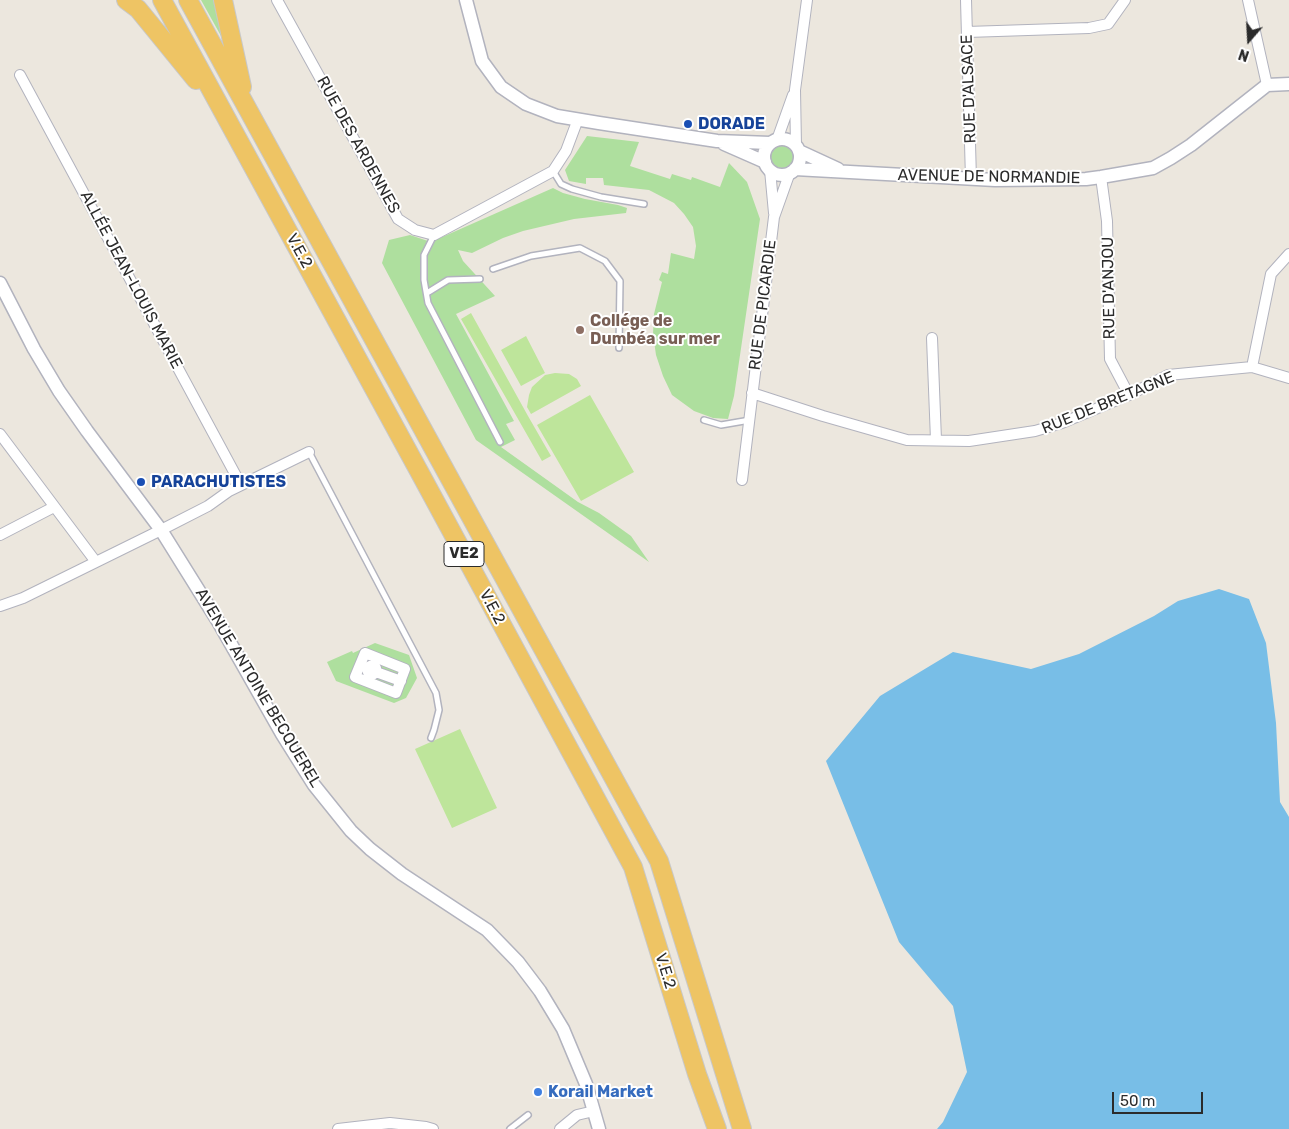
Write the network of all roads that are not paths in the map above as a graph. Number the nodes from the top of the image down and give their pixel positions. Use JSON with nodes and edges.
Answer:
{"nodes":[{"id":1,"x":126,"y":0,"type":"edge"},
{"id":2,"x":162,"y":0,"type":"edge"},
{"id":3,"x":188,"y":0,"type":"edge"},
{"id":4,"x":223,"y":0,"type":"edge"},
{"id":5,"x":277,"y":0,"type":"edge"},
{"id":6,"x":466,"y":0,"type":"edge"},
{"id":7,"x":807,"y":0,"type":"edge"},
{"id":8,"x":966,"y":0,"type":"edge"},
{"id":9,"x":1125,"y":0,"type":"edge"},
{"id":10,"x":1248,"y":0,"type":"edge"},
{"id":11,"x":967,"y":32,"type":"junction"},
{"id":12,"x":20,"y":74,"type":"dead end"},
{"id":13,"x":1289,"y":84,"type":"edge"},
{"id":14,"x":1267,"y":85,"type":"junction"},
{"id":15,"x":796,"y":90,"type":"junction"},
{"id":16,"x":247,"y":107,"type":"junction"},
{"id":17,"x":225,"y":117,"type":"junction"},
{"id":18,"x":578,"y":119,"type":"junction"},
{"id":19,"x":717,"y":141,"type":"junction"},
{"id":20,"x":774,"y":142,"type":"junction"},
{"id":21,"x":797,"y":149,"type":"junction"},
{"id":22,"x":767,"y":166,"type":"junction"},
{"id":23,"x":793,"y":170,"type":"junction"},
{"id":24,"x":841,"y":170,"type":"junction"},
{"id":25,"x":553,"y":171,"type":"junction"},
{"id":26,"x":1101,"y":177,"type":"junction"},
{"id":27,"x":971,"y":178,"type":"junction"},
{"id":28,"x":644,"y":204,"type":"dead end"},
{"id":29,"x":774,"y":217,"type":"junction"},
{"id":30,"x":434,"y":235,"type":"junction"},
{"id":31,"x":1289,"y":254,"type":"edge"},
{"id":32,"x":493,"y":269,"type":"dead end"},
{"id":33,"x":480,"y":279,"type":"dead end"},
{"id":34,"x":0,"y":283,"type":"edge"},
{"id":35,"x":427,"y":293,"type":"junction"},
{"id":36,"x":932,"y":338,"type":"dead end"},
{"id":37,"x":619,"y":348,"type":"dead end"},
{"id":38,"x":1252,"y":367,"type":"junction"},
{"id":39,"x":1289,"y":378,"type":"edge"},
{"id":40,"x":752,"y":393,"type":"junction"},
{"id":41,"x":1128,"y":395,"type":"junction"},
{"id":42,"x":704,"y":420,"type":"dead end"},
{"id":43,"x":750,"y":420,"type":"junction"},
{"id":44,"x":0,"y":434,"type":"edge"},
{"id":45,"x":936,"y":440,"type":"junction"},
{"id":46,"x":500,"y":442,"type":"dead end"},
{"id":47,"x":309,"y":452,"type":"joint"},
{"id":48,"x":742,"y":480,"type":"dead end"},
{"id":49,"x":242,"y":485,"type":"junction"},
{"id":50,"x":54,"y":507,"type":"junction"},
{"id":51,"x":161,"y":530,"type":"junction"},
{"id":52,"x":0,"y":535,"type":"edge"},
{"id":53,"x":96,"y":562,"type":"junction"},
{"id":54,"x":0,"y":606,"type":"edge"},
{"id":55,"x":394,"y":665,"type":"junction"},
{"id":56,"x":370,"y":669,"type":"junction"},
{"id":57,"x":390,"y":677,"type":"junction"},
{"id":58,"x":401,"y":682,"type":"junction"},
{"id":59,"x":385,"y":689,"type":"junction"},
{"id":60,"x":431,"y":738,"type":"dead end"},
{"id":61,"x":594,"y":1111,"type":"junction"},
{"id":62,"x":528,"y":1115,"type":"dead end"},
{"id":63,"x":338,"y":1129,"type":"edge"},
{"id":64,"x":434,"y":1129,"type":"edge"},
{"id":65,"x":510,"y":1129,"type":"edge"},
{"id":66,"x":560,"y":1129,"type":"edge"},
{"id":67,"x":599,"y":1129,"type":"edge"},
{"id":68,"x":717,"y":1129,"type":"edge"},
{"id":69,"x":742,"y":1129,"type":"edge"}],
"edges":[{"from":1,"to":17,"type":"highway"},
{"from":2,"to":17,"type":"highway","name":"V.E.2","number":"VE2"},
{"from":3,"to":16,"type":"highway","name":"V.E.2","number":"VE2"},
{"from":4,"to":16,"type":"highway"},
{"from":5,"to":30,"type":"street","name":"RUE DES ARDENNES"},
{"from":6,"to":18,"type":"street"},
{"from":7,"to":15,"type":"street"},
{"from":8,"to":11,"type":"street","name":"RUE D'ALSACE"},
{"from":9,"to":11,"type":"street"},
{"from":10,"to":14,"type":"street"},
{"from":11,"to":27,"type":"street","name":"RUE D'ALSACE"},
{"from":12,"to":49,"type":"street","name":"ALLÉE JEAN-LOUIS MARIE"},
{"from":13,"to":14,"type":"street"},
{"from":14,"to":26,"type":"street","name":"AVENUE DE NORMANDIE"},
{"from":15,"to":20,"type":"street"},
{"from":15,"to":21,"type":"street"},
{"from":16,"to":69,"type":"highway","name":"V.E.2","number":"VE2"},
{"from":17,"to":68,"type":"highway","name":"V.E.2","number":"VE2"},
{"from":18,"to":19,"type":"street"},
{"from":18,"to":25,"type":"street"},
{"from":19,"to":20,"type":"street"},
{"from":19,"to":22,"type":"street"},
{"from":20,"to":21,"type":"street"},
{"from":20,"to":22,"type":"street"},
{"from":21,"to":23,"type":"street"},
{"from":21,"to":24,"type":"street","name":"AVENUE DE NORMANDIE"},
{"from":22,"to":23,"type":"street"},
{"from":22,"to":29,"type":"street","name":"RUE DE PICARDIE"},
{"from":23,"to":24,"type":"street","name":"AVENUE DE NORMANDIE"},
{"from":23,"to":29,"type":"street","name":"RUE DE PICARDIE"},
{"from":24,"to":27,"type":"street","name":"AVENUE DE NORMANDIE"},
{"from":25,"to":28,"type":"lane"},
{"from":25,"to":30,"type":"street"},
{"from":26,"to":27,"type":"street","name":"AVENUE DE NORMANDIE"},
{"from":26,"to":41,"type":"street","name":"RUE D'ANJOU"},
{"from":29,"to":40,"type":"street","name":"RUE DE PICARDIE"},
{"from":30,"to":35,"type":"lane"},
{"from":31,"to":38,"type":"street"},
{"from":32,"to":37,"type":"lane"},
{"from":33,"to":35,"type":"lane"},
{"from":34,"to":51,"type":"street","name":"AVENUE ANTOINE BECQUEREL"},
{"from":35,"to":46,"type":"lane"},
{"from":36,"to":45,"type":"street"},
{"from":38,"to":39,"type":"street","name":"RUE DE BRETAGNE"},
{"from":38,"to":41,"type":"street","name":"RUE DE BRETAGNE"},
{"from":40,"to":43,"type":"street","name":"RUE DE PICARDIE"},
{"from":40,"to":45,"type":"street","name":"RUE DE BRETAGNE"},
{"from":41,"to":45,"type":"street","name":"RUE DE BRETAGNE"},
{"from":42,"to":43,"type":"lane"},
{"from":43,"to":48,"type":"street","name":"RUE DE PICARDIE"},
{"from":44,"to":50,"type":"street"},
{"from":47,"to":49,"type":"street"},
{"from":47,"to":60,"type":"lane"},
{"from":49,"to":51,"type":"street"},
{"from":50,"to":52,"type":"street"},
{"from":50,"to":53,"type":"street"},
{"from":51,"to":53,"type":"street"},
{"from":51,"to":61,"type":"street","name":"AVENUE ANTOINE BECQUEREL"},
{"from":53,"to":54,"type":"street"},
{"from":55,"to":56,"type":"street"},
{"from":55,"to":57,"type":"street"},
{"from":55,"to":58,"type":"street"},
{"from":56,"to":57,"type":"street"},
{"from":56,"to":59,"type":"street"},
{"from":57,"to":58,"type":"street"},
{"from":57,"to":59,"type":"street"},
{"from":58,"to":59,"type":"street"},
{"from":61,"to":66,"type":"street"},
{"from":61,"to":67,"type":"street","name":"AVENUE ANTOINE BECQUEREL"},
{"from":62,"to":65,"type":"lane"},
{"from":63,"to":64,"type":"street"}]}
